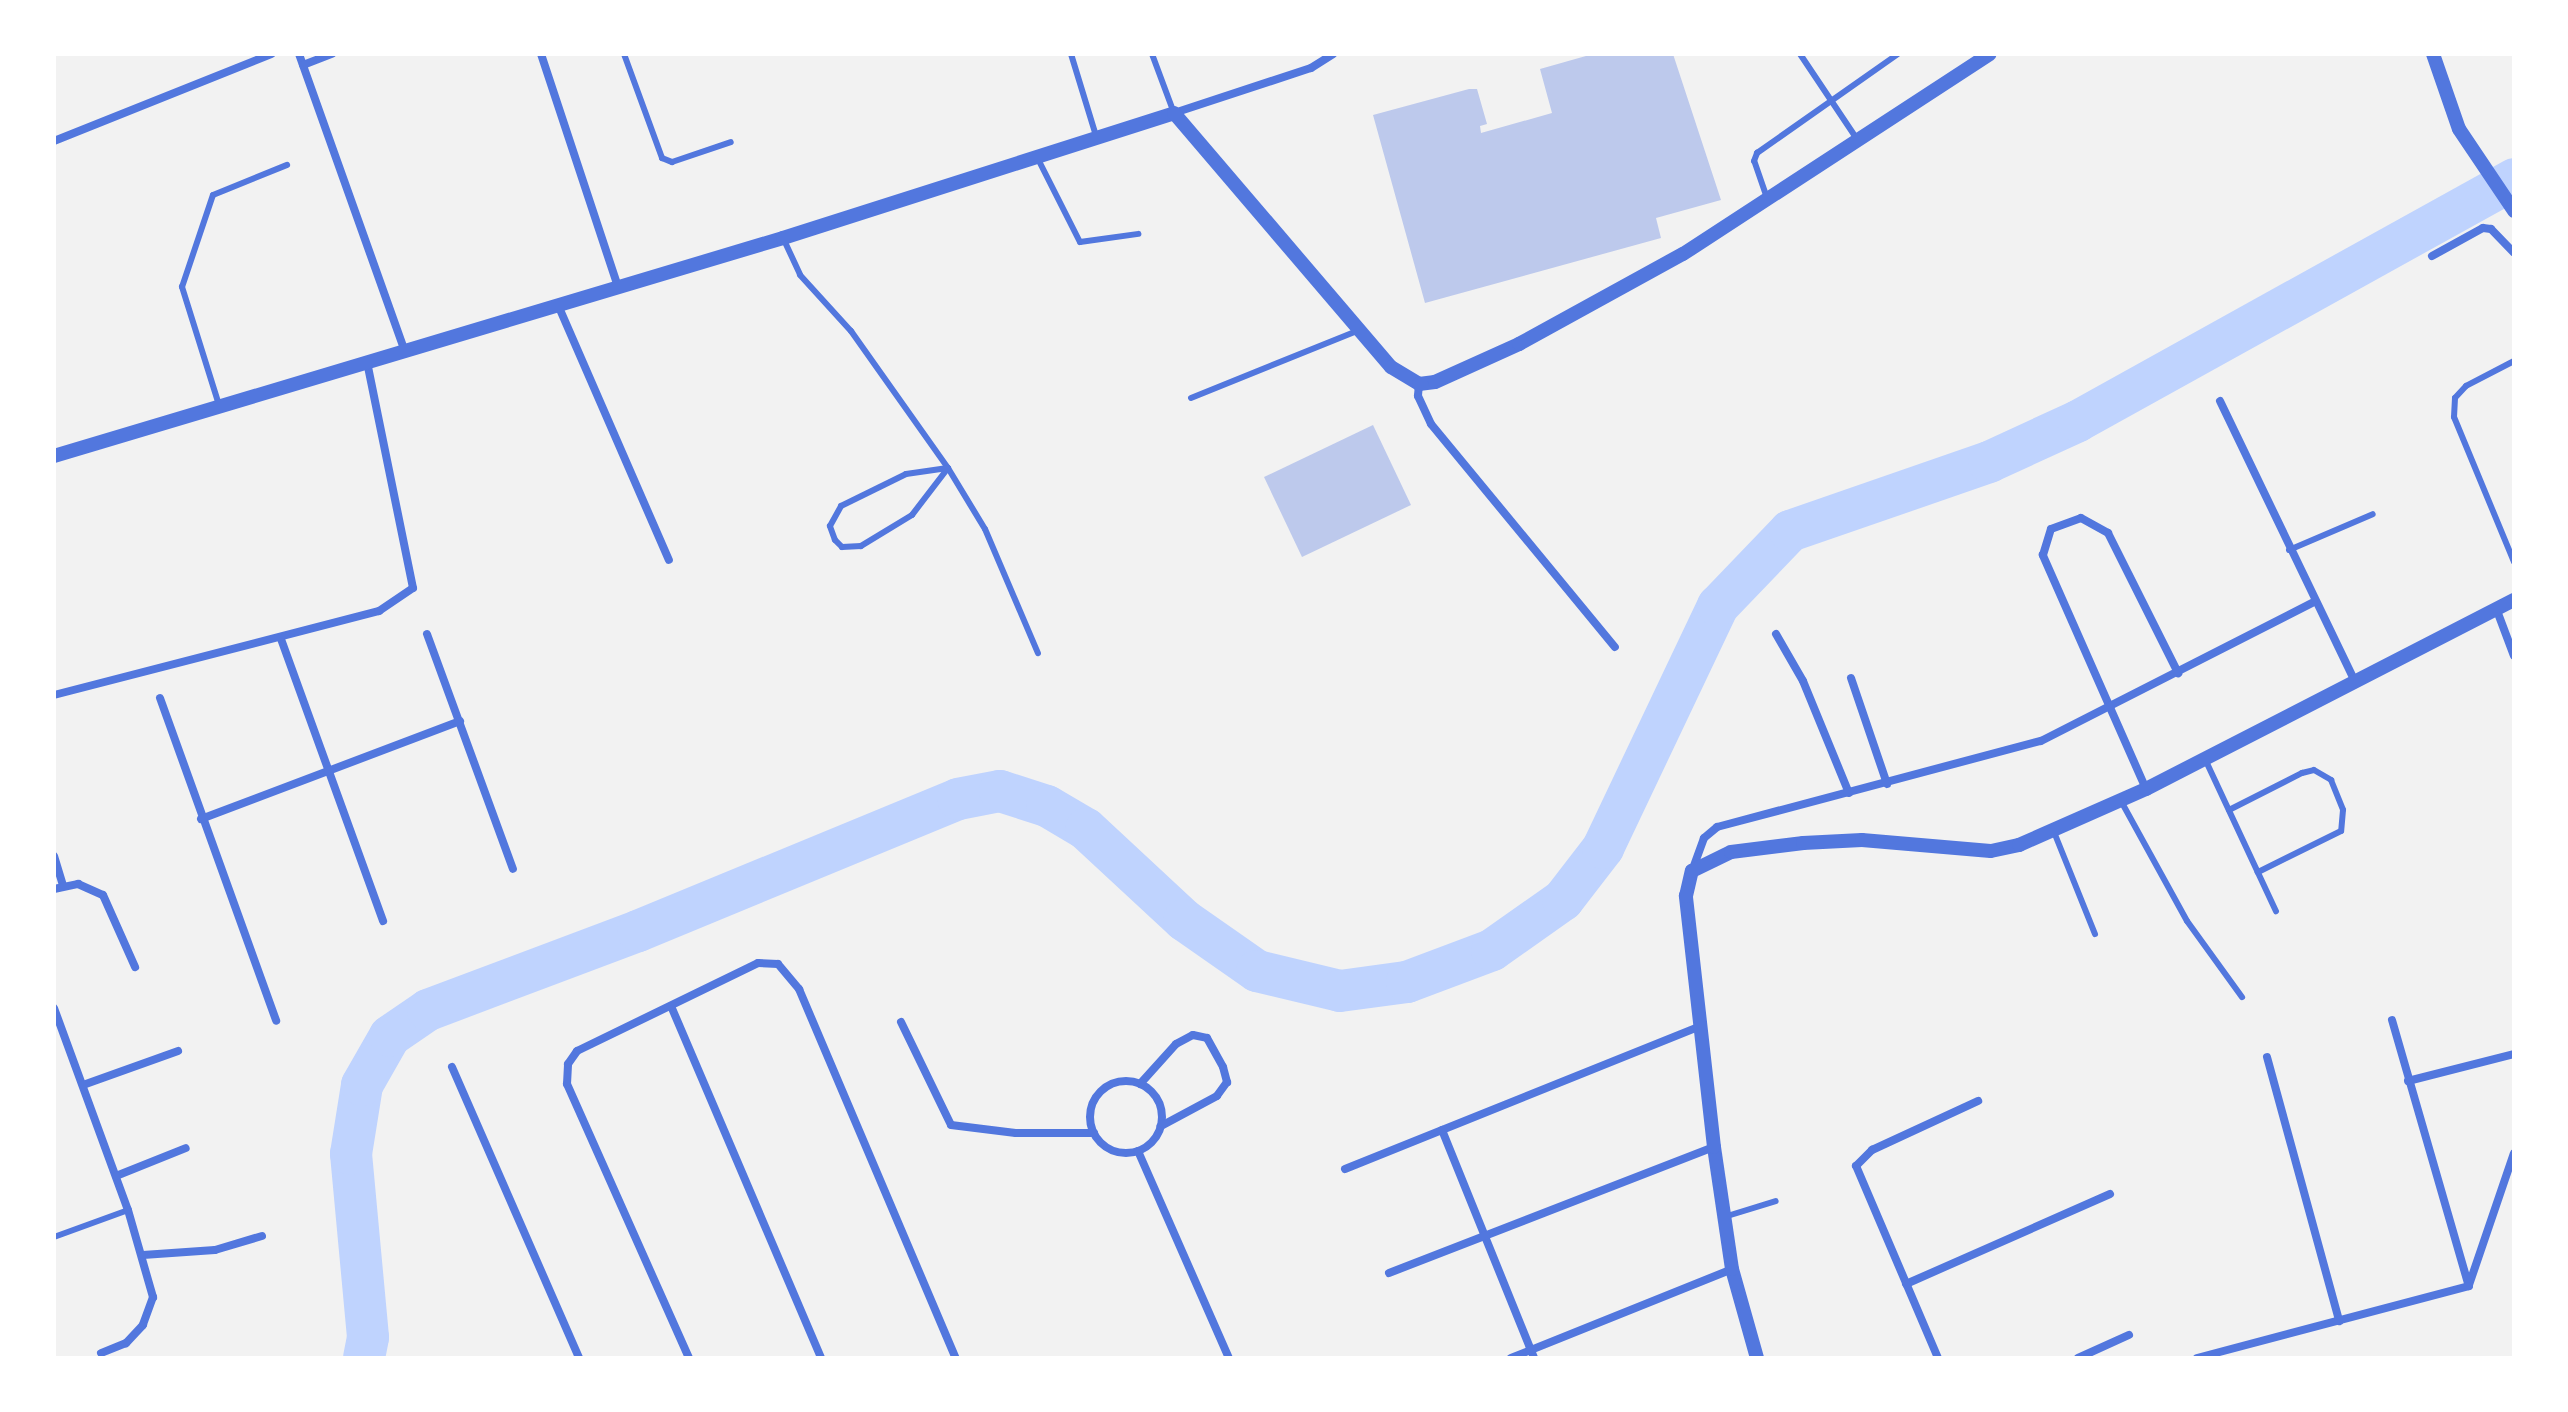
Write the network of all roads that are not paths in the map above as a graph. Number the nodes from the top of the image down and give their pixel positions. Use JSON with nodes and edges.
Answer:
{"nodes":[{"id":1,"x":271,"y":54,"type":"edge"},
{"id":2,"x":299,"y":54,"type":"edge"},
{"id":3,"x":332,"y":54,"type":"edge"},
{"id":4,"x":541,"y":54,"type":"edge"},
{"id":5,"x":624,"y":54,"type":"edge"},
{"id":6,"x":1071,"y":54,"type":"edge"},
{"id":7,"x":1152,"y":54,"type":"edge"},
{"id":8,"x":1333,"y":54,"type":"edge"},
{"id":9,"x":1800,"y":54,"type":"edge"},
{"id":10,"x":1898,"y":54,"type":"edge"},
{"id":11,"x":1990,"y":54,"type":"edge"},
{"id":12,"x":2433,"y":54,"type":"edge"},
{"id":13,"x":303,"y":65,"type":"junction"},
{"id":14,"x":1832,"y":100,"type":"junction"},
{"id":15,"x":1174,"y":113,"type":"junction"},
{"id":16,"x":1097,"y":139,"type":"junction"},
{"id":17,"x":54,"y":141,"type":"edge"},
{"id":18,"x":731,"y":142,"type":"dead end"},
{"id":19,"x":1859,"y":142,"type":"junction"},
{"id":20,"x":1037,"y":159,"type":"junction"},
{"id":21,"x":287,"y":165,"type":"dead end"},
{"id":22,"x":1769,"y":201,"type":"junction"},
{"id":23,"x":2514,"y":211,"type":"edge"},
{"id":24,"x":1138,"y":234,"type":"dead end"},
{"id":25,"x":783,"y":238,"type":"junction"},
{"id":26,"x":2514,"y":253,"type":"edge"},
{"id":27,"x":2432,"y":256,"type":"dead end"},
{"id":28,"x":618,"y":287,"type":"junction"},
{"id":29,"x":558,"y":305,"type":"junction"},
{"id":30,"x":1357,"y":331,"type":"junction"},
{"id":31,"x":405,"y":351,"type":"junction"},
{"id":32,"x":2514,"y":361,"type":"edge"},
{"id":33,"x":367,"y":362,"type":"junction"},
{"id":34,"x":1419,"y":384,"type":"junction"},
{"id":35,"x":1191,"y":398,"type":"dead end"},
{"id":36,"x":2220,"y":401,"type":"dead end"},
{"id":37,"x":219,"y":405,"type":"junction"},
{"id":38,"x":54,"y":456,"type":"edge"},
{"id":39,"x":948,"y":468,"type":"junction"},
{"id":40,"x":2373,"y":514,"type":"dead end"},
{"id":41,"x":2289,"y":550,"type":"junction"},
{"id":42,"x":669,"y":560,"type":"dead end"},
{"id":43,"x":2514,"y":562,"type":"edge"},
{"id":44,"x":2514,"y":600,"type":"edge"},
{"id":45,"x":2314,"y":602,"type":"junction"},
{"id":46,"x":2495,"y":608,"type":"junction"},
{"id":47,"x":427,"y":634,"type":"dead end"},
{"id":48,"x":1776,"y":634,"type":"dead end"},
{"id":49,"x":281,"y":639,"type":"junction"},
{"id":50,"x":1615,"y":647,"type":"dead end"},
{"id":51,"x":1038,"y":653,"type":"dead end"},
{"id":52,"x":2514,"y":656,"type":"edge"},
{"id":53,"x":2178,"y":673,"type":"junction"},
{"id":54,"x":1851,"y":678,"type":"dead end"},
{"id":55,"x":2355,"y":681,"type":"junction"},
{"id":56,"x":54,"y":695,"type":"edge"},
{"id":57,"x":160,"y":698,"type":"dead end"},
{"id":58,"x":2112,"y":710,"type":"junction"},
{"id":59,"x":460,"y":721,"type":"junction"},
{"id":60,"x":2205,"y":759,"type":"junction"},
{"id":61,"x":327,"y":772,"type":"junction"},
{"id":62,"x":1887,"y":784,"type":"junction"},
{"id":63,"x":2146,"y":789,"type":"junction"},
{"id":64,"x":1849,"y":793,"type":"junction"},
{"id":65,"x":2121,"y":801,"type":"junction"},
{"id":66,"x":2229,"y":810,"type":"junction"},
{"id":67,"x":201,"y":819,"type":"junction"},
{"id":68,"x":2054,"y":832,"type":"junction"},
{"id":69,"x":54,"y":856,"type":"edge"},
{"id":70,"x":513,"y":869,"type":"dead end"},
{"id":71,"x":1692,"y":871,"type":"junction"},
{"id":72,"x":2258,"y":872,"type":"junction"},
{"id":73,"x":59,"y":888,"type":"edge"},
{"id":74,"x":2276,"y":911,"type":"dead end"},
{"id":75,"x":383,"y":921,"type":"dead end"},
{"id":76,"x":2095,"y":934,"type":"dead end"},
{"id":77,"x":135,"y":967,"type":"dead end"},
{"id":78,"x":2242,"y":997,"type":"dead end"},
{"id":79,"x":671,"y":1006,"type":"junction"},
{"id":80,"x":54,"y":1008,"type":"edge"},
{"id":81,"x":2392,"y":1020,"type":"dead end"},
{"id":82,"x":276,"y":1021,"type":"dead end"},
{"id":83,"x":901,"y":1022,"type":"dead end"},
{"id":84,"x":1699,"y":1027,"type":"junction"},
{"id":85,"x":178,"y":1051,"type":"dead end"},
{"id":86,"x":2514,"y":1054,"type":"edge"},
{"id":87,"x":2267,"y":1057,"type":"dead end"},
{"id":88,"x":452,"y":1067,"type":"dead end"},
{"id":89,"x":2408,"y":1081,"type":"junction"},
{"id":90,"x":1140,"y":1084,"type":"junction"},
{"id":91,"x":83,"y":1085,"type":"junction"},
{"id":92,"x":1978,"y":1101,"type":"dead end"},
{"id":93,"x":1161,"y":1126,"type":"junction"},
{"id":94,"x":1442,"y":1130,"type":"junction"},
{"id":95,"x":1094,"y":1133,"type":"junction"},
{"id":96,"x":1714,"y":1147,"type":"junction"},
{"id":97,"x":186,"y":1148,"type":"dead end"},
{"id":98,"x":1138,"y":1151,"type":"junction"},
{"id":99,"x":2514,"y":1153,"type":"edge"},
{"id":100,"x":1345,"y":1169,"type":"dead end"},
{"id":101,"x":116,"y":1176,"type":"junction"},
{"id":102,"x":2110,"y":1194,"type":"dead end"},
{"id":103,"x":1776,"y":1201,"type":"dead end"},
{"id":104,"x":128,"y":1210,"type":"junction"},
{"id":105,"x":1724,"y":1217,"type":"junction"},
{"id":106,"x":262,"y":1236,"type":"dead end"},
{"id":107,"x":1485,"y":1236,"type":"junction"},
{"id":108,"x":54,"y":1237,"type":"edge"},
{"id":109,"x":143,"y":1255,"type":"junction"},
{"id":110,"x":1732,"y":1269,"type":"junction"},
{"id":111,"x":1389,"y":1273,"type":"dead end"},
{"id":112,"x":1906,"y":1284,"type":"junction"},
{"id":113,"x":2469,"y":1286,"type":"junction"},
{"id":114,"x":2339,"y":1321,"type":"junction"},
{"id":115,"x":2129,"y":1335,"type":"dead end"},
{"id":116,"x":101,"y":1353,"type":"dead end"},
{"id":117,"x":1532,"y":1354,"type":"edge"},
{"id":118,"x":576,"y":1357,"type":"edge"},
{"id":119,"x":689,"y":1358,"type":"edge"},
{"id":120,"x":821,"y":1358,"type":"edge"},
{"id":121,"x":956,"y":1358,"type":"edge"},
{"id":122,"x":1229,"y":1358,"type":"edge"},
{"id":123,"x":1511,"y":1358,"type":"edge"},
{"id":124,"x":1757,"y":1358,"type":"edge"},
{"id":125,"x":1938,"y":1358,"type":"edge"},
{"id":126,"x":2078,"y":1358,"type":"edge"},
{"id":127,"x":2197,"y":1358,"type":"edge"}],
"edges":[{"from":1,"to":17,"type":"street"},
{"from":2,"to":13,"type":"street"},
{"from":3,"to":13,"type":"street"},
{"from":4,"to":28,"type":"street"},
{"from":5,"to":18,"type":"lane"},
{"from":6,"to":16,"type":"lane"},
{"from":7,"to":15,"type":"lane"},
{"from":8,"to":15,"type":"street"},
{"from":9,"to":14,"type":"lane"},
{"from":10,"to":14,"type":"lane"},
{"from":11,"to":19,"type":"street"},
{"from":12,"to":23,"type":"street"},
{"from":13,"to":31,"type":"street"},
{"from":14,"to":19,"type":"lane"},
{"from":14,"to":22,"type":"lane"},
{"from":15,"to":16,"type":"street"},
{"from":15,"to":30,"type":"street"},
{"from":16,"to":20,"type":"street"},
{"from":19,"to":22,"type":"street"},
{"from":20,"to":24,"type":"lane"},
{"from":20,"to":25,"type":"street"},
{"from":21,"to":37,"type":"lane"},
{"from":22,"to":34,"type":"street"},
{"from":25,"to":28,"type":"street"},
{"from":25,"to":39,"type":"lane"},
{"from":26,"to":27,"type":"street"},
{"from":28,"to":29,"type":"street"},
{"from":29,"to":31,"type":"street"},
{"from":29,"to":42,"type":"street"},
{"from":30,"to":34,"type":"street"},
{"from":30,"to":35,"type":"lane"},
{"from":31,"to":33,"type":"street"},
{"from":32,"to":43,"type":"lane"},
{"from":33,"to":37,"type":"street"},
{"from":33,"to":49,"type":"street"},
{"from":34,"to":50,"type":"street"},
{"from":36,"to":41,"type":"street"},
{"from":37,"to":38,"type":"street"},
{"from":39,"to":39,"type":"lane"},
{"from":39,"to":51,"type":"lane"},
{"from":40,"to":41,"type":"lane"},
{"from":41,"to":45,"type":"street"},
{"from":44,"to":46,"type":"street"},
{"from":45,"to":53,"type":"street"},
{"from":45,"to":55,"type":"street"},
{"from":46,"to":52,"type":"street"},
{"from":46,"to":55,"type":"street"},
{"from":47,"to":59,"type":"street"},
{"from":48,"to":64,"type":"street"},
{"from":49,"to":56,"type":"street"},
{"from":49,"to":61,"type":"street"},
{"from":53,"to":58,"type":"street"},
{"from":53,"to":58,"type":"street"},
{"from":54,"to":62,"type":"street"},
{"from":55,"to":60,"type":"street"},
{"from":57,"to":67,"type":"street"},
{"from":58,"to":62,"type":"street"},
{"from":58,"to":63,"type":"street"},
{"from":59,"to":61,"type":"street"},
{"from":59,"to":70,"type":"street"},
{"from":60,"to":63,"type":"street"},
{"from":60,"to":66,"type":"lane"},
{"from":61,"to":67,"type":"street"},
{"from":61,"to":75,"type":"street"},
{"from":62,"to":64,"type":"street"},
{"from":63,"to":65,"type":"street"},
{"from":64,"to":71,"type":"street"},
{"from":65,"to":68,"type":"street"},
{"from":65,"to":78,"type":"lane"},
{"from":66,"to":72,"type":"lane"},
{"from":66,"to":72,"type":"lane"},
{"from":67,"to":82,"type":"street"},
{"from":68,"to":71,"type":"street"},
{"from":68,"to":76,"type":"lane"},
{"from":69,"to":73,"type":"street"},
{"from":71,"to":84,"type":"street"},
{"from":72,"to":74,"type":"lane"},
{"from":73,"to":77,"type":"street"},
{"from":79,"to":119,"type":"street"},
{"from":79,"to":120,"type":"street"},
{"from":79,"to":121,"type":"street"},
{"from":80,"to":91,"type":"street"},
{"from":81,"to":89,"type":"street"},
{"from":83,"to":95,"type":"street"},
{"from":84,"to":94,"type":"street"},
{"from":84,"to":96,"type":"street"},
{"from":85,"to":91,"type":"street"},
{"from":86,"to":89,"type":"street"},
{"from":87,"to":114,"type":"street"},
{"from":88,"to":118,"type":"street"},
{"from":89,"to":113,"type":"street"},
{"from":90,"to":93,"type":"street"},
{"from":90,"to":93,"type":"street"},
{"from":90,"to":95,"type":"street"},
{"from":91,"to":101,"type":"street"},
{"from":92,"to":112,"type":"street"},
{"from":93,"to":98,"type":"street"},
{"from":94,"to":100,"type":"street"},
{"from":94,"to":107,"type":"street"},
{"from":95,"to":98,"type":"street"},
{"from":96,"to":105,"type":"street"},
{"from":96,"to":107,"type":"street"},
{"from":97,"to":101,"type":"street"},
{"from":98,"to":122,"type":"street"},
{"from":99,"to":113,"type":"street"},
{"from":101,"to":104,"type":"street"},
{"from":102,"to":112,"type":"street"},
{"from":103,"to":105,"type":"lane"},
{"from":104,"to":108,"type":"lane"},
{"from":104,"to":109,"type":"street"},
{"from":105,"to":110,"type":"street"},
{"from":106,"to":109,"type":"street"},
{"from":107,"to":111,"type":"street"},
{"from":107,"to":117,"type":"street"},
{"from":109,"to":116,"type":"street"},
{"from":110,"to":117,"type":"street"},
{"from":110,"to":124,"type":"street"},
{"from":112,"to":125,"type":"street"},
{"from":113,"to":114,"type":"street"},
{"from":114,"to":127,"type":"street"},
{"from":115,"to":126,"type":"street"},
{"from":117,"to":123,"type":"street"}]}
